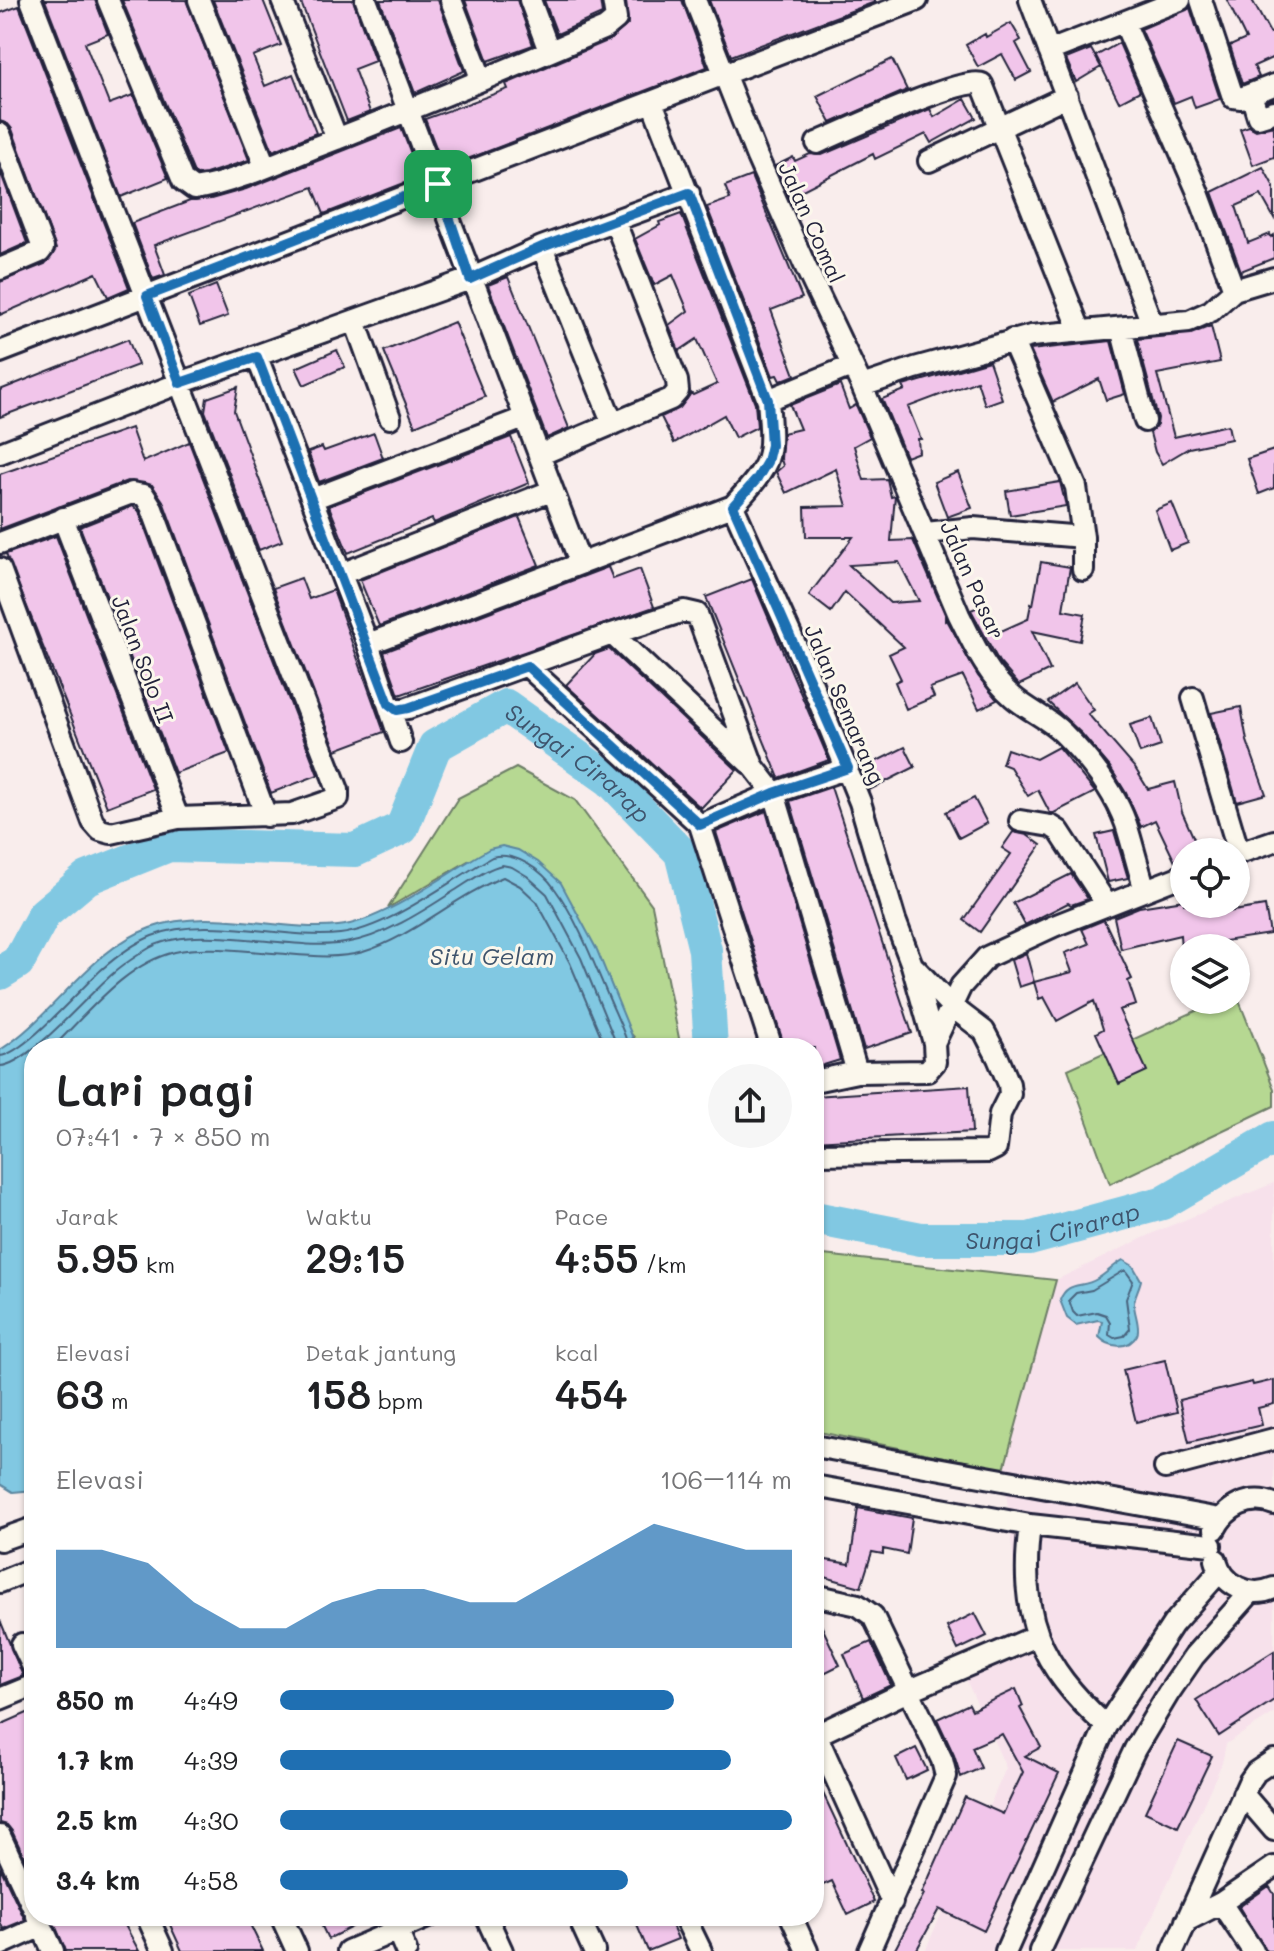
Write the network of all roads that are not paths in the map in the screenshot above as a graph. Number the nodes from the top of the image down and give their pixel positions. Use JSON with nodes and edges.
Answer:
{"nodes":[{"id":1,"x":31,"y":0,"type":"edge"},
{"id":2,"x":108,"y":0,"type":"edge"},
{"id":3,"x":199,"y":0,"type":"edge"},
{"id":4,"x":282,"y":0,"type":"edge"},
{"id":5,"x":366,"y":0,"type":"edge"},
{"id":6,"x":451,"y":0,"type":"edge"},
{"id":7,"x":530,"y":0,"type":"edge"},
{"id":8,"x":613,"y":0,"type":"edge"},
{"id":9,"x":695,"y":0,"type":"edge"},
{"id":10,"x":917,"y":0,"type":"edge"},
{"id":11,"x":1030,"y":0,"type":"edge"},
{"id":12,"x":1180,"y":0,"type":"edge"},
{"id":13,"x":1201,"y":0,"type":"edge"},
{"id":14,"x":1124,"y":22,"type":"junction"},
{"id":15,"x":549,"y":51,"type":"junction"},
{"id":16,"x":1049,"y":51,"type":"junction"},
{"id":17,"x":724,"y":74,"type":"junction"},
{"id":18,"x":481,"y":78,"type":"junction"},
{"id":19,"x":1274,"y":85,"type":"edge"},
{"id":20,"x":1251,"y":94,"type":"junction"},
{"id":21,"x":1067,"y":96,"type":"junction"},
{"id":22,"x":652,"y":102,"type":"junction"},
{"id":23,"x":410,"y":111,"type":"junction"},
{"id":24,"x":1274,"y":112,"type":"edge"},
{"id":25,"x":998,"y":129,"type":"junction"},
{"id":26,"x":0,"y":134,"type":"edge"},
{"id":27,"x":337,"y":139,"type":"junction"},
{"id":28,"x":817,"y":143,"type":"dead end"},
{"id":29,"x":929,"y":161,"type":"dead end"},
{"id":30,"x":265,"y":166,"type":"junction"},
{"id":31,"x":438,"y":184,"type":"junction"},
{"id":32,"x":689,"y":193,"type":"junction"},
{"id":33,"x":615,"y":222,"type":"junction"},
{"id":34,"x":542,"y":247,"type":"junction"},
{"id":35,"x":0,"y":269,"type":"edge"},
{"id":36,"x":1274,"y":278,"type":"edge"},
{"id":37,"x":470,"y":279,"type":"junction"},
{"id":38,"x":1234,"y":290,"type":"junction"},
{"id":39,"x":147,"y":296,"type":"junction"},
{"id":40,"x":355,"y":321,"type":"junction"},
{"id":41,"x":1152,"y":324,"type":"junction"},
{"id":42,"x":1121,"y":328,"type":"junction"},
{"id":43,"x":1080,"y":330,"type":"junction"},
{"id":44,"x":1012,"y":340,"type":"junction"},
{"id":45,"x":0,"y":352,"type":"edge"},
{"id":46,"x":257,"y":357,"type":"junction"},
{"id":47,"x":851,"y":366,"type":"junction"},
{"id":48,"x":180,"y":383,"type":"junction"},
{"id":49,"x":862,"y":386,"type":"junction"},
{"id":50,"x":768,"y":400,"type":"junction"},
{"id":51,"x":390,"y":418,"type":"dead end"},
{"id":52,"x":524,"y":418,"type":"junction"},
{"id":53,"x":1145,"y":421,"type":"dead end"},
{"id":54,"x":613,"y":424,"type":"junction"},
{"id":55,"x":0,"y":453,"type":"edge"},
{"id":56,"x":539,"y":455,"type":"junction"},
{"id":57,"x":551,"y":491,"type":"junction"},
{"id":58,"x":312,"y":499,"type":"junction"},
{"id":59,"x":733,"y":506,"type":"junction"},
{"id":60,"x":63,"y":518,"type":"junction"},
{"id":61,"x":926,"y":533,"type":"junction"},
{"id":62,"x":1083,"y":537,"type":"junction"},
{"id":63,"x":0,"y":543,"type":"edge"},
{"id":64,"x":580,"y":562,"type":"junction"},
{"id":65,"x":0,"y":569,"type":"edge"},
{"id":66,"x":1083,"y":570,"type":"dead end"},
{"id":67,"x":341,"y":574,"type":"junction"},
{"id":68,"x":612,"y":634,"type":"junction"},
{"id":69,"x":368,"y":644,"type":"junction"},
{"id":70,"x":527,"y":666,"type":"junction"},
{"id":71,"x":1193,"y":698,"type":"dead end"},
{"id":72,"x":389,"y":704,"type":"junction"},
{"id":73,"x":401,"y":742,"type":"dead end"},
{"id":74,"x":753,"y":766,"type":"junction"},
{"id":75,"x":848,"y":768,"type":"junction"},
{"id":76,"x":774,"y":793,"type":"junction"},
{"id":77,"x":266,"y":816,"type":"junction"},
{"id":78,"x":178,"y":818,"type":"junction"},
{"id":79,"x":1020,"y":821,"type":"dead end"},
{"id":80,"x":700,"y":825,"type":"junction"},
{"id":81,"x":1233,"y":838,"type":"edge"},
{"id":82,"x":1274,"y":841,"type":"edge"},
{"id":83,"x":1250,"y":850,"type":"edge"},
{"id":84,"x":1170,"y":880,"type":"edge"},
{"id":85,"x":1145,"y":890,"type":"junction"},
{"id":86,"x":1107,"y":905,"type":"junction"},
{"id":87,"x":912,"y":965,"type":"junction"},
{"id":88,"x":950,"y":1005,"type":"junction"},
{"id":89,"x":769,"y":1038,"type":"edge"},
{"id":90,"x":934,"y":1043,"type":"junction"},
{"id":91,"x":857,"y":1072,"type":"junction"},
{"id":92,"x":824,"y":1079,"type":"edge"},
{"id":93,"x":824,"y":1154,"type":"edge"},
{"id":94,"x":1274,"y":1439,"type":"edge"},
{"id":95,"x":824,"y":1448,"type":"edge"},
{"id":96,"x":1165,"y":1468,"type":"dead end"},
{"id":97,"x":824,"y":1488,"type":"edge"},
{"id":98,"x":1272,"y":1502,"type":"edge"},
{"id":99,"x":1220,"y":1519,"type":"junction"},
{"id":100,"x":1030,"y":1525,"type":"junction"},
{"id":101,"x":24,"y":1532,"type":"edge"},
{"id":102,"x":0,"y":1540,"type":"edge"},
{"id":103,"x":1211,"y":1545,"type":"junction"},
{"id":104,"x":24,"y":1572,"type":"edge"},
{"id":105,"x":1219,"y":1572,"type":"junction"},
{"id":106,"x":0,"y":1582,"type":"edge"},
{"id":107,"x":1274,"y":1588,"type":"edge"},
{"id":108,"x":1251,"y":1592,"type":"junction"},
{"id":109,"x":824,"y":1597,"type":"edge"},
{"id":110,"x":1037,"y":1636,"type":"junction"},
{"id":111,"x":22,"y":1644,"type":"dead end"},
{"id":112,"x":24,"y":1648,"type":"edge"},
{"id":113,"x":24,"y":1689,"type":"edge"},
{"id":114,"x":908,"y":1691,"type":"junction"},
{"id":115,"x":0,"y":1699,"type":"edge"},
{"id":116,"x":1106,"y":1726,"type":"junction"},
{"id":117,"x":824,"y":1730,"type":"edge"},
{"id":118,"x":824,"y":1754,"type":"edge"},
{"id":119,"x":1274,"y":1760,"type":"edge"},
{"id":120,"x":1243,"y":1794,"type":"junction"},
{"id":121,"x":1274,"y":1830,"type":"edge"},
{"id":122,"x":0,"y":1836,"type":"edge"},
{"id":123,"x":1274,"y":1867,"type":"edge"},
{"id":124,"x":24,"y":1887,"type":"edge"},
{"id":125,"x":892,"y":1902,"type":"junction"},
{"id":126,"x":1221,"y":1903,"type":"junction"},
{"id":127,"x":1186,"y":1921,"type":"junction"},
{"id":128,"x":26,"y":1926,"type":"edge"},
{"id":129,"x":42,"y":1926,"type":"edge"},
{"id":130,"x":152,"y":1926,"type":"edge"},
{"id":131,"x":286,"y":1926,"type":"edge"},
{"id":132,"x":389,"y":1926,"type":"edge"},
{"id":133,"x":395,"y":1926,"type":"edge"},
{"id":134,"x":491,"y":1926,"type":"edge"},
{"id":135,"x":583,"y":1926,"type":"edge"},
{"id":136,"x":689,"y":1926,"type":"edge"},
{"id":137,"x":796,"y":1926,"type":"edge"},
{"id":138,"x":0,"y":1945,"type":"edge"},
{"id":139,"x":53,"y":1951,"type":"edge"},
{"id":140,"x":163,"y":1951,"type":"edge"},
{"id":141,"x":297,"y":1951,"type":"edge"},
{"id":142,"x":348,"y":1951,"type":"edge"},
{"id":143,"x":406,"y":1951,"type":"edge"},
{"id":144,"x":502,"y":1951,"type":"edge"},
{"id":145,"x":594,"y":1951,"type":"edge"},
{"id":146,"x":701,"y":1951,"type":"edge"},
{"id":147,"x":807,"y":1951,"type":"edge"},
{"id":148,"x":869,"y":1951,"type":"edge"},
{"id":149,"x":1007,"y":1951,"type":"edge"},
{"id":150,"x":1040,"y":1951,"type":"edge"},
{"id":151,"x":1173,"y":1951,"type":"edge"},
{"id":152,"x":1253,"y":1951,"type":"edge"}],
"edges":[{"from":1,"to":39,"type":"street"},
{"from":2,"to":30,"type":"street"},
{"from":3,"to":30,"type":"street"},
{"from":4,"to":27,"type":"street"},
{"from":5,"to":23,"type":"street"},
{"from":6,"to":18,"type":"street"},
{"from":7,"to":15,"type":"street"},
{"from":8,"to":15,"type":"street"},
{"from":9,"to":17,"type":"street","name":"Jalan Comal"},
{"from":10,"to":17,"type":"street"},
{"from":11,"to":16,"type":"street"},
{"from":12,"to":14,"type":"street"},
{"from":13,"to":20,"type":"street"},
{"from":14,"to":16,"type":"street"},
{"from":14,"to":38,"type":"street"},
{"from":15,"to":18,"type":"street"},
{"from":16,"to":21,"type":"street"},
{"from":17,"to":22,"type":"street"},
{"from":17,"to":47,"type":"street","name":"Jalan Comal"},
{"from":18,"to":23,"type":"street"},
{"from":19,"to":20,"type":"street"},
{"from":20,"to":24,"type":"street"},
{"from":21,"to":25,"type":"street"},
{"from":21,"to":41,"type":"street"},
{"from":22,"to":31,"type":"street"},
{"from":22,"to":32,"type":"street"},
{"from":23,"to":27,"type":"street"},
{"from":23,"to":31,"type":"street"},
{"from":25,"to":28,"type":"street"},
{"from":25,"to":29,"type":"street"},
{"from":25,"to":43,"type":"street"},
{"from":26,"to":35,"type":"street"},
{"from":27,"to":30,"type":"street"},
{"from":31,"to":37,"type":"street"},
{"from":31,"to":39,"type":"street"},
{"from":32,"to":33,"type":"street"},
{"from":32,"to":50,"type":"street"},
{"from":33,"to":34,"type":"street"},
{"from":33,"to":54,"type":"street"},
{"from":34,"to":37,"type":"street"},
{"from":34,"to":54,"type":"street"},
{"from":36,"to":38,"type":"street"},
{"from":37,"to":40,"type":"street"},
{"from":37,"to":52,"type":"street"},
{"from":38,"to":41,"type":"street"},
{"from":39,"to":45,"type":"street"},
{"from":39,"to":48,"type":"street"},
{"from":40,"to":46,"type":"street"},
{"from":40,"to":51,"type":"street"},
{"from":41,"to":42,"type":"street"},
{"from":42,"to":43,"type":"street"},
{"from":42,"to":53,"type":"street"},
{"from":43,"to":44,"type":"street"},
{"from":44,"to":49,"type":"street"},
{"from":44,"to":62,"type":"street"},
{"from":46,"to":48,"type":"street"},
{"from":46,"to":58,"type":"street"},
{"from":47,"to":49,"type":"street","name":"Jalan Comal"},
{"from":47,"to":50,"type":"street"},
{"from":48,"to":55,"type":"street"},
{"from":48,"to":77,"type":"street"},
{"from":49,"to":61,"type":"street","name":"Jalan Pasar"},
{"from":50,"to":59,"type":"street"},
{"from":52,"to":56,"type":"street"},
{"from":52,"to":58,"type":"street"},
{"from":54,"to":56,"type":"street"},
{"from":56,"to":57,"type":"street"},
{"from":57,"to":64,"type":"street"},
{"from":57,"to":67,"type":"street"},
{"from":58,"to":67,"type":"street"},
{"from":59,"to":64,"type":"street"},
{"from":59,"to":75,"type":"street","name":"Jalan Semarang"},
{"from":60,"to":63,"type":"street"},
{"from":60,"to":77,"type":"street"},
{"from":60,"to":78,"type":"street","name":"Jalan Solo II"},
{"from":61,"to":62,"type":"street"},
{"from":61,"to":85,"type":"street","name":"Jalan Pasar"},
{"from":62,"to":66,"type":"street"},
{"from":64,"to":69,"type":"street"},
{"from":65,"to":78,"type":"street"},
{"from":67,"to":69,"type":"street"},
{"from":68,"to":70,"type":"street"},
{"from":68,"to":74,"type":"street"},
{"from":68,"to":74,"type":"street"},
{"from":69,"to":72,"type":"street"},
{"from":70,"to":72,"type":"street"},
{"from":70,"to":80,"type":"street"},
{"from":71,"to":81,"type":"street"},
{"from":72,"to":73,"type":"street"},
{"from":74,"to":76,"type":"street"},
{"from":75,"to":76,"type":"street"},
{"from":75,"to":87,"type":"street","name":"Jalan Semarang"},
{"from":76,"to":80,"type":"street"},
{"from":76,"to":91,"type":"street"},
{"from":77,"to":78,"type":"street"},
{"from":79,"to":86,"type":"street"},
{"from":80,"to":89,"type":"street"},
{"from":82,"to":83,"type":"street"},
{"from":84,"to":85,"type":"street"},
{"from":85,"to":86,"type":"street"},
{"from":86,"to":88,"type":"street"},
{"from":87,"to":88,"type":"street","name":"Jalan Semarang"},
{"from":87,"to":90,"type":"street"},
{"from":88,"to":90,"type":"street"},
{"from":88,"to":93,"type":"street","name":"Jalan Semarang"},
{"from":90,"to":91,"type":"street"},
{"from":91,"to":92,"type":"street"},
{"from":94,"to":96,"type":"street"},
{"from":95,"to":99,"type":"street"},
{"from":97,"to":100,"type":"street"},
{"from":98,"to":99,"type":"street"},
{"from":99,"to":103,"type":"street"},
{"from":100,"to":103,"type":"street"},
{"from":100,"to":110,"type":"street"},
{"from":101,"to":102,"type":"street"},
{"from":103,"to":105,"type":"street"},
{"from":104,"to":106,"type":"street"},
{"from":105,"to":108,"type":"street"},
{"from":105,"to":116,"type":"street"},
{"from":107,"to":108,"type":"street"},
{"from":108,"to":150,"type":"street"},
{"from":109,"to":114,"type":"street"},
{"from":110,"to":114,"type":"street"},
{"from":110,"to":116,"type":"street"},
{"from":111,"to":112,"type":"street"},
{"from":113,"to":115,"type":"street"},
{"from":114,"to":117,"type":"street"},
{"from":114,"to":125,"type":"street"},
{"from":116,"to":149,"type":"street"},
{"from":118,"to":125,"type":"street"},
{"from":119,"to":120,"type":"street"},
{"from":120,"to":121,"type":"street"},
{"from":120,"to":127,"type":"street"},
{"from":122,"to":124,"type":"street"},
{"from":123,"to":126,"type":"street"},
{"from":125,"to":148,"type":"street"},
{"from":126,"to":127,"type":"street"},
{"from":126,"to":152,"type":"street"},
{"from":127,"to":151,"type":"street"},
{"from":128,"to":138,"type":"street"},
{"from":129,"to":139,"type":"street"},
{"from":130,"to":140,"type":"street"},
{"from":131,"to":141,"type":"street"},
{"from":132,"to":142,"type":"street"},
{"from":133,"to":143,"type":"street"},
{"from":134,"to":144,"type":"street"},
{"from":135,"to":145,"type":"street"},
{"from":136,"to":146,"type":"street"},
{"from":137,"to":147,"type":"street"}]}
